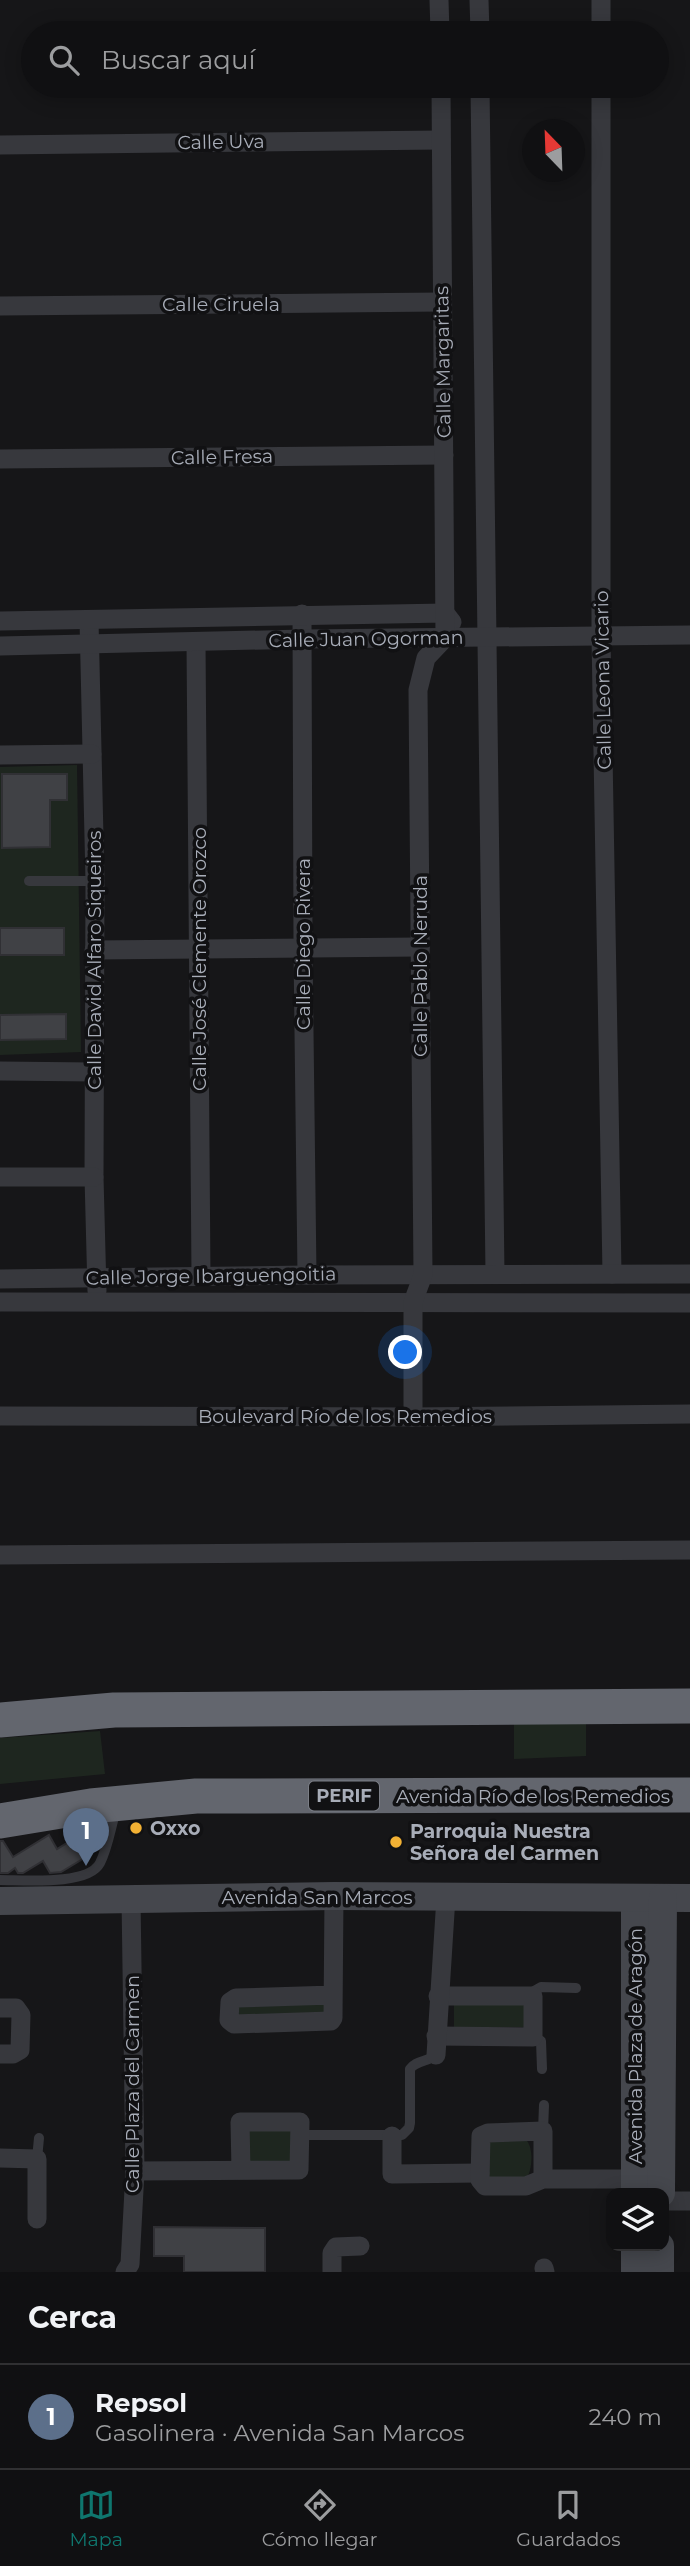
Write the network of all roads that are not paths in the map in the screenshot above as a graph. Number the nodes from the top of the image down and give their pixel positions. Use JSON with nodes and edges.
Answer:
{"nodes":[{"id":1,"x":439,"y":0,"type":"edge"},
{"id":2,"x":479,"y":0,"type":"edge"},
{"id":3,"x":601,"y":0,"type":"edge"},
{"id":4,"x":440,"y":21,"type":"edge"},
{"id":5,"x":480,"y":21,"type":"edge"},
{"id":6,"x":601,"y":21,"type":"edge"},
{"id":7,"x":441,"y":98,"type":"edge"},
{"id":8,"x":480,"y":98,"type":"edge"},
{"id":9,"x":601,"y":98,"type":"edge"},
{"id":10,"x":442,"y":140,"type":"junction"},
{"id":11,"x":0,"y":145,"type":"edge"},
{"id":12,"x":442,"y":302,"type":"junction"},
{"id":13,"x":0,"y":306,"type":"edge"},
{"id":14,"x":444,"y":455,"type":"junction"},
{"id":15,"x":0,"y":459,"type":"edge"},
{"id":16,"x":445,"y":613,"type":"junction"},
{"id":17,"x":302,"y":614,"type":"junction"},
{"id":18,"x":89,"y":620,"type":"junction"},
{"id":19,"x":0,"y":621,"type":"edge"},
{"id":20,"x":690,"y":635,"type":"edge"},
{"id":21,"x":601,"y":637,"type":"junction"},
{"id":22,"x":445,"y":638,"type":"junction"},
{"id":23,"x":488,"y":638,"type":"junction"},
{"id":24,"x":303,"y":639,"type":"junction"},
{"id":25,"x":196,"y":642,"type":"junction"},
{"id":26,"x":90,"y":645,"type":"junction"},
{"id":27,"x":0,"y":646,"type":"edge"},
{"id":28,"x":92,"y":754,"type":"junction"},
{"id":29,"x":0,"y":755,"type":"edge"},
{"id":30,"x":29,"y":881,"type":"dead end"},
{"id":31,"x":94,"y":881,"type":"junction"},
{"id":32,"x":420,"y":947,"type":"junction"},
{"id":33,"x":94,"y":950,"type":"junction"},
{"id":34,"x":303,"y":950,"type":"junction"},
{"id":35,"x":199,"y":951,"type":"junction"},
{"id":36,"x":0,"y":1071,"type":"edge"},
{"id":37,"x":94,"y":1072,"type":"junction"},
{"id":38,"x":0,"y":1177,"type":"edge"},
{"id":39,"x":94,"y":1177,"type":"junction"},
{"id":40,"x":495,"y":1274,"type":"junction"},
{"id":41,"x":612,"y":1274,"type":"junction"},
{"id":42,"x":690,"y":1274,"type":"edge"},
{"id":43,"x":307,"y":1275,"type":"junction"},
{"id":44,"x":423,"y":1275,"type":"junction"},
{"id":45,"x":201,"y":1276,"type":"junction"},
{"id":46,"x":97,"y":1278,"type":"junction"},
{"id":47,"x":0,"y":1279,"type":"edge"},
{"id":48,"x":0,"y":1301,"type":"edge"},
{"id":49,"x":97,"y":1301,"type":"junction"},
{"id":50,"x":413,"y":1301,"type":"junction"},
{"id":51,"x":690,"y":1303,"type":"edge"},
{"id":52,"x":690,"y":1414,"type":"edge"},
{"id":53,"x":0,"y":1416,"type":"edge"},
{"id":54,"x":413,"y":1417,"type":"junction"},
{"id":55,"x":690,"y":1549,"type":"edge"},
{"id":56,"x":0,"y":1555,"type":"edge"},
{"id":57,"x":690,"y":1706,"type":"edge"},
{"id":58,"x":0,"y":1720,"type":"edge"},
{"id":59,"x":690,"y":1795,"type":"edge"},
{"id":60,"x":118,"y":1804,"type":"junction"},
{"id":61,"x":0,"y":1821,"type":"edge"},
{"id":62,"x":0,"y":1880,"type":"edge"},
{"id":63,"x":96,"y":1886,"type":"junction"},
{"id":64,"x":334,"y":1896,"type":"junction"},
{"id":65,"x":446,"y":1897,"type":"junction"},
{"id":66,"x":635,"y":1898,"type":"junction"},
{"id":67,"x":676,"y":1898,"type":"edge"},
{"id":68,"x":131,"y":1899,"type":"junction"},
{"id":69,"x":0,"y":1901,"type":"edge"},
{"id":70,"x":576,"y":1988,"type":"dead end"},
{"id":71,"x":332,"y":1995,"type":"junction"},
{"id":72,"x":438,"y":1996,"type":"junction"},
{"id":73,"x":533,"y":1996,"type":"junction"},
{"id":74,"x":0,"y":2008,"type":"edge"},
{"id":75,"x":533,"y":2037,"type":"junction"},
{"id":76,"x":436,"y":2046,"type":"junction"},
{"id":77,"x":0,"y":2054,"type":"edge"},
{"id":78,"x":542,"y":2069,"type":"dead end"},
{"id":79,"x":544,"y":2105,"type":"dead end"},
{"id":80,"x":543,"y":2131,"type":"junction"},
{"id":81,"x":300,"y":2136,"type":"junction"},
{"id":82,"x":392,"y":2136,"type":"junction"},
{"id":83,"x":38,"y":2138,"type":"dead end"},
{"id":84,"x":0,"y":2158,"type":"edge"},
{"id":85,"x":37,"y":2159,"type":"junction"},
{"id":86,"x":241,"y":2170,"type":"junction"},
{"id":87,"x":135,"y":2171,"type":"junction"},
{"id":88,"x":481,"y":2179,"type":"junction"},
{"id":89,"x":543,"y":2179,"type":"junction"},
{"id":90,"x":635,"y":2186,"type":"edge"},
{"id":91,"x":661,"y":2188,"type":"edge"},
{"id":92,"x":669,"y":2201,"type":"edge"},
{"id":93,"x":690,"y":2201,"type":"edge"},
{"id":94,"x":37,"y":2219,"type":"dead end"},
{"id":95,"x":360,"y":2246,"type":"dead end"},
{"id":96,"x":635,"y":2251,"type":"edge"},
{"id":97,"x":660,"y":2251,"type":"edge"},
{"id":98,"x":126,"y":2271,"type":"edge"},
{"id":99,"x":332,"y":2272,"type":"edge"},
{"id":100,"x":635,"y":2272,"type":"edge"},
{"id":101,"x":660,"y":2272,"type":"edge"}],
"edges":[{"from":1,"to":4,"type":"street"},
{"from":2,"to":5,"type":"street"},
{"from":3,"to":6,"type":"street"},
{"from":7,"to":10,"type":"street","name":"Calle Margaritas"},
{"from":8,"to":23,"type":"street"},
{"from":9,"to":21,"type":"street","name":"Calle Leona Vicario"},
{"from":10,"to":11,"type":"street","name":"Calle Uva"},
{"from":10,"to":12,"type":"street","name":"Calle Margaritas"},
{"from":12,"to":13,"type":"street","name":"Calle Ciruela"},
{"from":12,"to":14,"type":"street","name":"Calle Margaritas"},
{"from":14,"to":15,"type":"street","name":"Calle Fresa"},
{"from":14,"to":16,"type":"street","name":"Calle Margaritas"},
{"from":16,"to":17,"type":"street","name":"Calle Juan Ogorman"},
{"from":16,"to":22,"type":"street","name":"Calle Margaritas"},
{"from":16,"to":23,"type":"street","name":"Calle Juan Ogorman"},
{"from":17,"to":18,"type":"street","name":"Calle Juan Ogorman"},
{"from":17,"to":24,"type":"street","name":"Calle Diego Rivera"},
{"from":18,"to":19,"type":"street","name":"Calle Juan Ogorman"},
{"from":18,"to":26,"type":"street","name":"Calle David Alfaro Siqueiros"},
{"from":20,"to":21,"type":"street"},
{"from":21,"to":23,"type":"street"},
{"from":21,"to":41,"type":"street","name":"Calle Leona Vicario"},
{"from":22,"to":23,"type":"street","name":"Calle Juan Ogorman"},
{"from":22,"to":24,"type":"street","name":"Calle Juan Ogorman"},
{"from":22,"to":32,"type":"street","name":"Calle Pablo Neruda"},
{"from":23,"to":40,"type":"street"},
{"from":24,"to":25,"type":"street","name":"Calle Juan Ogorman"},
{"from":24,"to":34,"type":"street","name":"Calle Diego Rivera"},
{"from":25,"to":26,"type":"street","name":"Calle Juan Ogorman"},
{"from":25,"to":35,"type":"street","name":"Calle José Clemente Orozco"},
{"from":26,"to":27,"type":"street","name":"Calle Juan Ogorman"},
{"from":26,"to":28,"type":"street","name":"Calle David Alfaro Siqueiros"},
{"from":28,"to":29,"type":"street"},
{"from":28,"to":31,"type":"street","name":"Calle David Alfaro Siqueiros"},
{"from":30,"to":31,"type":"lane"},
{"from":31,"to":33,"type":"street","name":"Calle David Alfaro Siqueiros"},
{"from":32,"to":34,"type":"street"},
{"from":32,"to":44,"type":"street","name":"Calle Pablo Neruda"},
{"from":33,"to":35,"type":"street"},
{"from":33,"to":37,"type":"street","name":"Calle David Alfaro Siqueiros"},
{"from":34,"to":35,"type":"street"},
{"from":34,"to":43,"type":"street","name":"Calle Diego Rivera"},
{"from":35,"to":45,"type":"street","name":"Calle José Clemente Orozco"},
{"from":36,"to":37,"type":"street"},
{"from":37,"to":39,"type":"street","name":"Calle David Alfaro Siqueiros"},
{"from":38,"to":39,"type":"street"},
{"from":39,"to":46,"type":"street","name":"Calle David Alfaro Siqueiros"},
{"from":40,"to":41,"type":"street","name":"Calle Jorge Ibarguengoitia"},
{"from":40,"to":44,"type":"street","name":"Calle Jorge Ibarguengoitia"},
{"from":41,"to":42,"type":"street","name":"Calle Jorge Ibarguengoitia"},
{"from":43,"to":44,"type":"street","name":"Calle Jorge Ibarguengoitia"},
{"from":43,"to":45,"type":"street","name":"Calle Jorge Ibarguengoitia"},
{"from":44,"to":50,"type":"street","name":"Calle Pablo Neruda"},
{"from":45,"to":46,"type":"street","name":"Calle Jorge Ibarguengoitia"},
{"from":46,"to":47,"type":"street","name":"Calle Jorge Ibarguengoitia"},
{"from":46,"to":49,"type":"street","name":"Calle David Alfaro Siqueiros"},
{"from":48,"to":49,"type":"street","name":"Calle Jorge Ibarguengoitia"},
{"from":49,"to":50,"type":"street","name":"Calle Jorge Ibarguengoitia"},
{"from":50,"to":51,"type":"street","name":"Calle Jorge Ibarguengoitia"},
{"from":50,"to":54,"type":"street"},
{"from":52,"to":54,"type":"street","name":"Boulevard Río de los Remedios"},
{"from":53,"to":54,"type":"street","name":"Boulevard Río de los Remedios"},
{"from":55,"to":56,"type":"street"},
{"from":57,"to":58,"type":"highway"},
{"from":59,"to":60,"type":"highway","name":"Avenida Río de los Remedios","number":"PERIF"},
{"from":60,"to":61,"type":"highway","name":"Avenida Río de los Remedios","number":"PERIF"},
{"from":60,"to":63,"type":"lane"},
{"from":62,"to":63,"type":"lane"},
{"from":63,"to":68,"type":"street","name":"Avenida San Marcos"},
{"from":63,"to":69,"type":"street","name":"Avenida San Marcos"},
{"from":64,"to":65,"type":"street","name":"Avenida San Marcos"},
{"from":64,"to":68,"type":"street","name":"Avenida San Marcos"},
{"from":64,"to":71,"type":"street"},
{"from":65,"to":66,"type":"street","name":"Avenida San Marcos"},
{"from":65,"to":72,"type":"street"},
{"from":66,"to":67,"type":"street","name":"Avenida San Marcos"},
{"from":66,"to":90,"type":"street","name":"Avenida Plaza de Aragón"},
{"from":67,"to":91,"type":"street","name":"Avenida Plaza de Aragón"},
{"from":68,"to":87,"type":"street","name":"Calle Plaza del Carmen"},
{"from":70,"to":73,"type":"lane"},
{"from":71,"to":71,"type":"street"},
{"from":72,"to":73,"type":"street"},
{"from":72,"to":76,"type":"street"},
{"from":73,"to":75,"type":"street"},
{"from":74,"to":77,"type":"street"},
{"from":75,"to":76,"type":"street"},
{"from":75,"to":78,"type":"lane"},
{"from":76,"to":82,"type":"lane"},
{"from":79,"to":80,"type":"lane"},
{"from":80,"to":88,"type":"street"},
{"from":80,"to":89,"type":"street"},
{"from":81,"to":82,"type":"lane"},
{"from":81,"to":86,"type":"street"},
{"from":81,"to":86,"type":"street"},
{"from":82,"to":88,"type":"street"},
{"from":83,"to":85,"type":"lane"},
{"from":84,"to":85,"type":"street"},
{"from":85,"to":94,"type":"street"},
{"from":86,"to":87,"type":"street"},
{"from":87,"to":98,"type":"street","name":"Calle Plaza del Carmen"},
{"from":88,"to":89,"type":"street"},
{"from":89,"to":90,"type":"street"},
{"from":92,"to":93,"type":"street"},
{"from":95,"to":99,"type":"street"},
{"from":96,"to":100,"type":"street"},
{"from":97,"to":101,"type":"street"}]}
